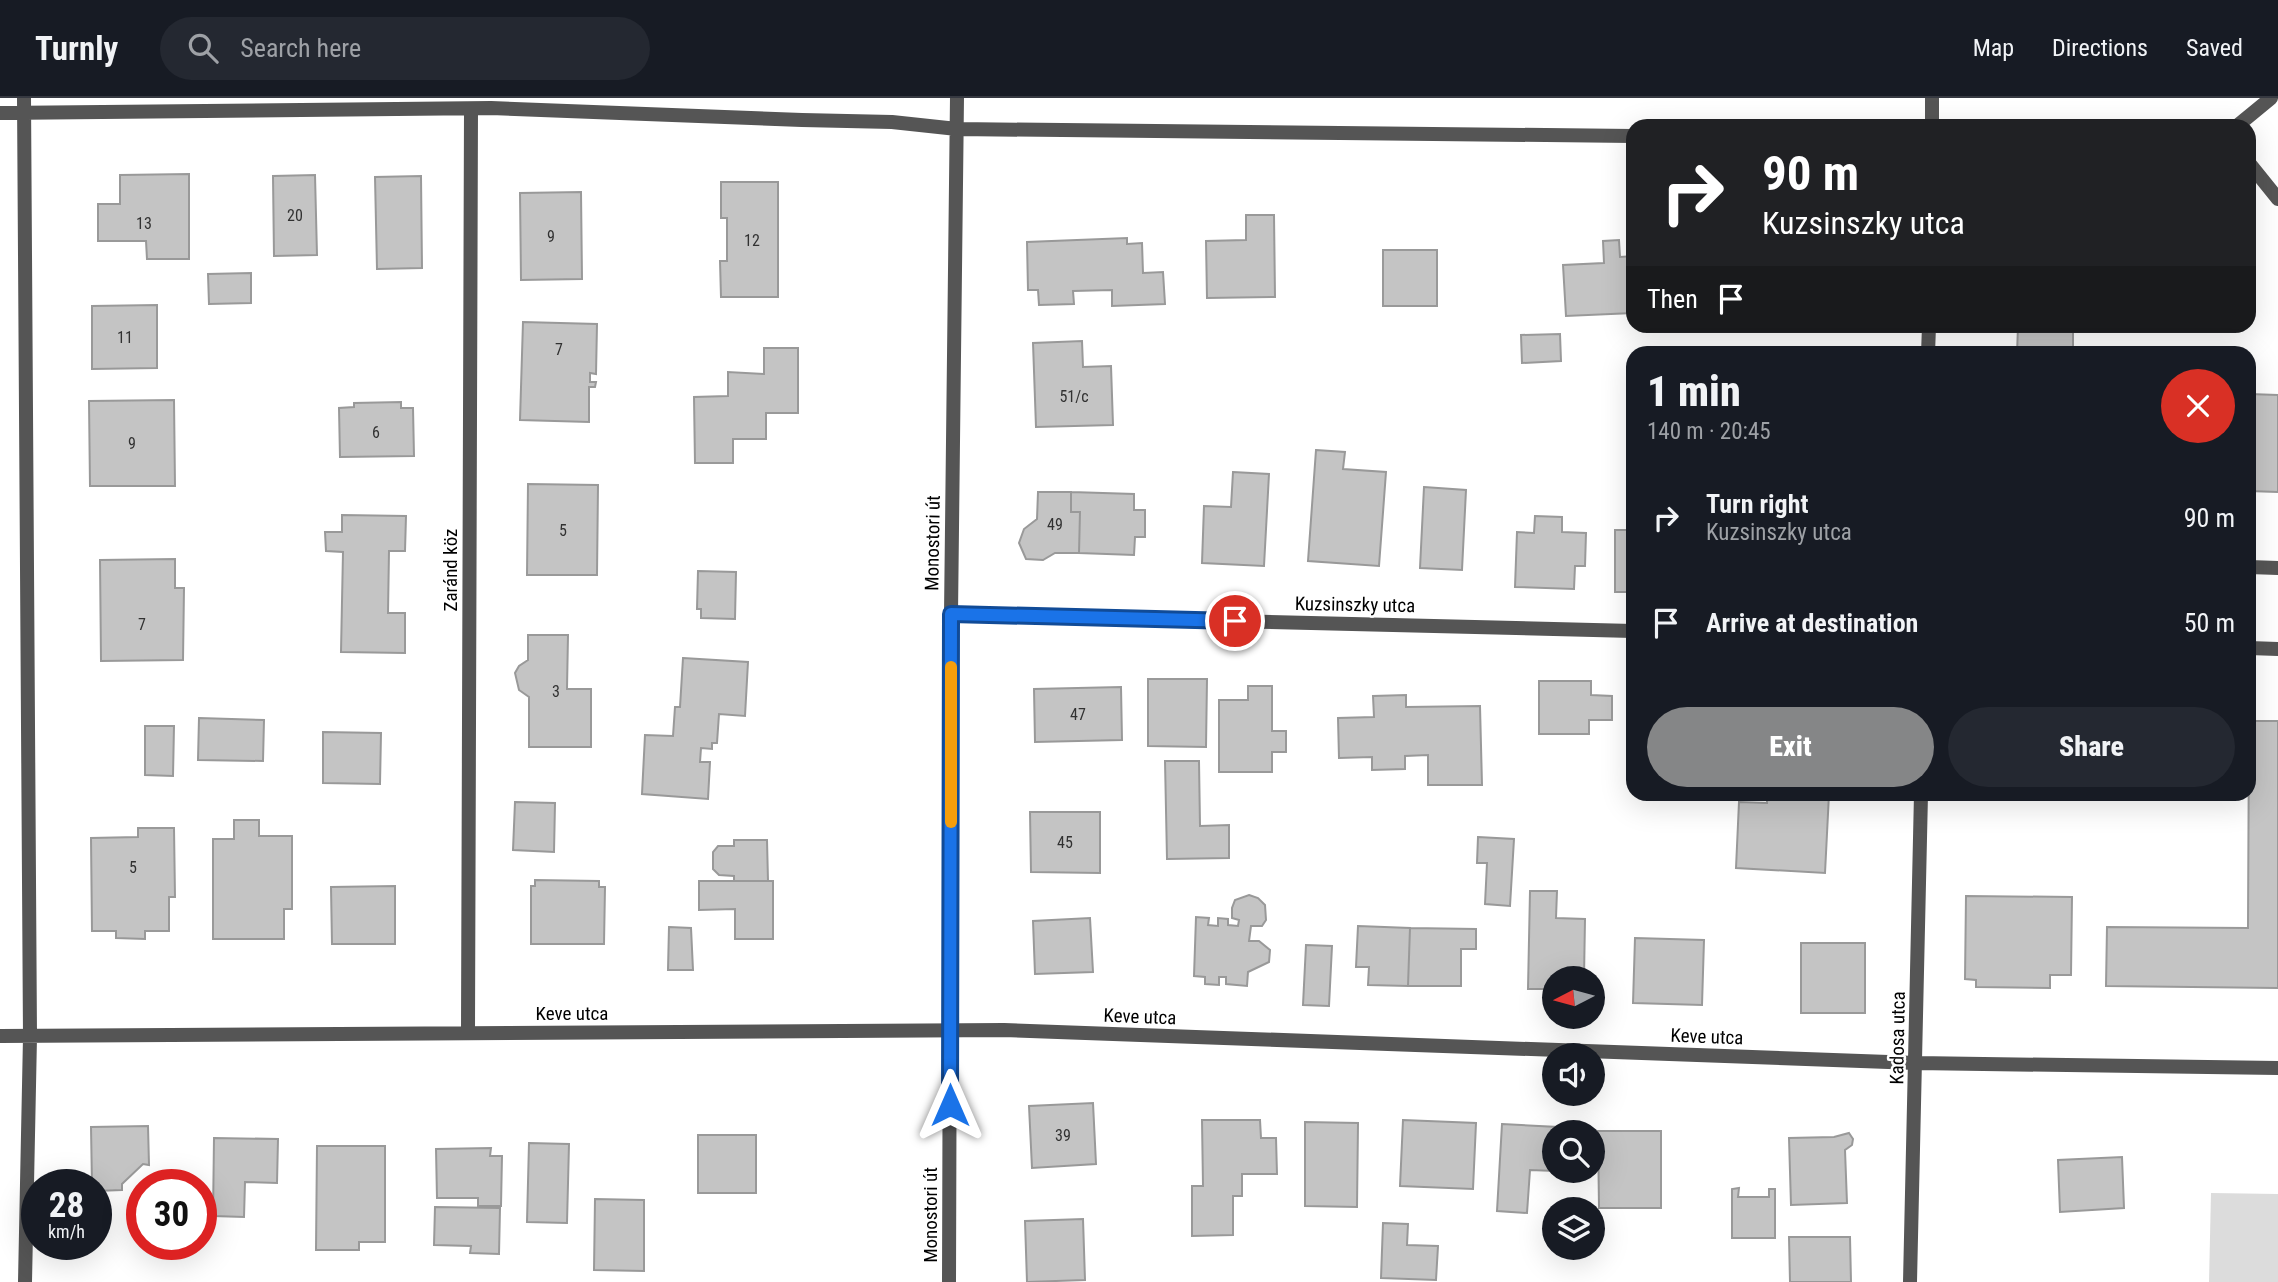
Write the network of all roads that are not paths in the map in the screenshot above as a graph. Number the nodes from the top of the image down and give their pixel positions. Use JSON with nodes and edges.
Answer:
{"nodes":[{"id":1,"x":24,"y":98,"type":"edge"},
{"id":2,"x":957,"y":98,"type":"edge"},
{"id":3,"x":1933,"y":98,"type":"edge"},
{"id":4,"x":2271,"y":98,"type":"edge"},
{"id":5,"x":471,"y":109,"type":"junction"},
{"id":6,"x":0,"y":113,"type":"edge"},
{"id":7,"x":24,"y":114,"type":"junction"},
{"id":8,"x":1932,"y":119,"type":"edge"},
{"id":9,"x":2246,"y":119,"type":"edge"},
{"id":10,"x":957,"y":129,"type":"junction"},
{"id":11,"x":1626,"y":136,"type":"edge"},
{"id":12,"x":2256,"y":172,"type":"edge"},
{"id":13,"x":2278,"y":200,"type":"edge"},
{"id":14,"x":2256,"y":567,"type":"edge"},
{"id":15,"x":2278,"y":568,"type":"edge"},
{"id":16,"x":951,"y":614,"type":"junction"},
{"id":17,"x":1626,"y":631,"type":"edge"},
{"id":18,"x":2256,"y":648,"type":"edge"},
{"id":19,"x":2278,"y":649,"type":"edge"},
{"id":20,"x":1921,"y":801,"type":"edge"},
{"id":21,"x":950,"y":1030,"type":"junction"},
{"id":22,"x":468,"y":1032,"type":"junction"},
{"id":23,"x":0,"y":1036,"type":"edge"},
{"id":24,"x":30,"y":1037,"type":"junction"},
{"id":25,"x":1916,"y":1063,"type":"junction"},
{"id":26,"x":2278,"y":1068,"type":"edge"},
{"id":27,"x":25,"y":1282,"type":"edge"},
{"id":28,"x":950,"y":1282,"type":"edge"},
{"id":29,"x":1910,"y":1282,"type":"edge"}],
"edges":[{"from":1,"to":7,"type":"street"},
{"from":2,"to":10,"type":"street","name":"Monostori út"},
{"from":3,"to":8,"type":"street"},
{"from":4,"to":9,"type":"street"},
{"from":5,"to":7,"type":"street"},
{"from":5,"to":10,"type":"street"},
{"from":5,"to":22,"type":"street","name":"Zaránd köz"},
{"from":6,"to":7,"type":"street"},
{"from":7,"to":24,"type":"street"},
{"from":10,"to":11,"type":"street"},
{"from":10,"to":16,"type":"street","name":"Monostori út"},
{"from":12,"to":13,"type":"street"},
{"from":14,"to":15,"type":"street"},
{"from":16,"to":17,"type":"street","name":"Kuzsinszky utca"},
{"from":16,"to":21,"type":"street","name":"Monostori út"},
{"from":18,"to":19,"type":"street"},
{"from":20,"to":25,"type":"street","name":"Kadosa utca"},
{"from":21,"to":22,"type":"street","name":"Keve utca"},
{"from":21,"to":25,"type":"street","name":"Keve utca"},
{"from":21,"to":28,"type":"street","name":"Monostori út"},
{"from":22,"to":24,"type":"street","name":"Keve utca"},
{"from":23,"to":24,"type":"street","name":"Keve utca"},
{"from":24,"to":27,"type":"street"},
{"from":25,"to":26,"type":"street","name":"Keve utca"},
{"from":25,"to":29,"type":"street","name":"Kadosa utca"}]}
